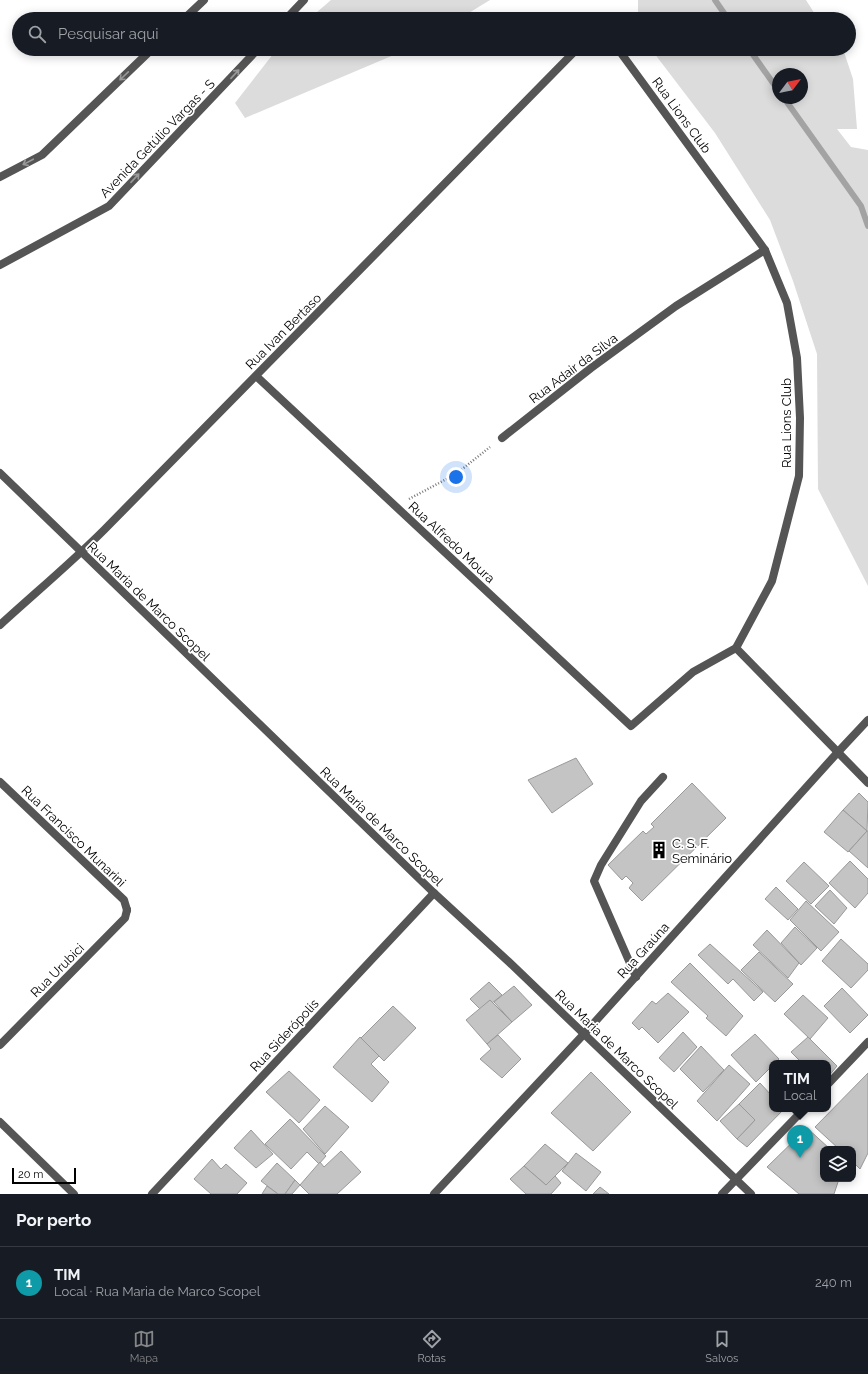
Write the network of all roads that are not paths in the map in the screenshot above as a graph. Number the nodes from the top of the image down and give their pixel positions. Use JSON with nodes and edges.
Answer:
{"nodes":[{"id":1,"x":204,"y":0,"type":"edge"},
{"id":2,"x":304,"y":0,"type":"edge"},
{"id":3,"x":191,"y":12,"type":"edge"},
{"id":4,"x":293,"y":12,"type":"edge"},
{"id":5,"x":145,"y":56,"type":"edge"},
{"id":6,"x":251,"y":56,"type":"edge"},
{"id":7,"x":570,"y":56,"type":"edge"},
{"id":8,"x":623,"y":56,"type":"edge"},
{"id":9,"x":0,"y":177,"type":"edge"},
{"id":10,"x":765,"y":250,"type":"junction"},
{"id":11,"x":0,"y":265,"type":"edge"},
{"id":12,"x":256,"y":376,"type":"junction"},
{"id":13,"x":502,"y":438,"type":"road end"},
{"id":14,"x":0,"y":473,"type":"edge"},
{"id":15,"x":82,"y":552,"type":"junction"},
{"id":16,"x":0,"y":625,"type":"edge"},
{"id":17,"x":736,"y":648,"type":"junction"},
{"id":18,"x":868,"y":720,"type":"edge"},
{"id":19,"x":838,"y":752,"type":"junction"},
{"id":20,"x":663,"y":777,"type":"dead end"},
{"id":21,"x":0,"y":782,"type":"edge"},
{"id":22,"x":868,"y":783,"type":"edge"},
{"id":23,"x":434,"y":893,"type":"junction"},
{"id":24,"x":128,"y":910,"type":"joint"},
{"id":25,"x":636,"y":977,"type":"junction"},
{"id":26,"x":584,"y":1034,"type":"junction"},
{"id":27,"x":868,"y":1042,"type":"edge"},
{"id":28,"x":0,"y":1045,"type":"edge"},
{"id":29,"x":831,"y":1081,"type":"edge"},
{"id":30,"x":801,"y":1112,"type":"edge"},
{"id":31,"x":0,"y":1122,"type":"edge"},
{"id":32,"x":735,"y":1180,"type":"junction"},
{"id":33,"x":74,"y":1194,"type":"edge"},
{"id":34,"x":152,"y":1194,"type":"edge"},
{"id":35,"x":434,"y":1194,"type":"edge"},
{"id":36,"x":722,"y":1194,"type":"edge"},
{"id":37,"x":751,"y":1194,"type":"edge"}],
"edges":[{"from":1,"to":3,"type":"street"},
{"from":2,"to":4,"type":"street"},
{"from":5,"to":9,"type":"street","one_way":true},
{"from":11,"to":6,"type":"street","name":"Avenida Getúlio Vargas - S","one_way":true},
{"from":7,"to":12,"type":"street","name":"Rua Ivan Bertaso"},
{"from":8,"to":10,"type":"street","name":"Rua Lions Club"},
{"from":10,"to":13,"type":"street","name":"Rua Adair da Silva"},
{"from":10,"to":17,"type":"street","name":"Rua Lions Club"},
{"from":12,"to":15,"type":"street","name":"Rua Ivan Bertaso"},
{"from":12,"to":17,"type":"street","name":"Rua Alfredo Moura"},
{"from":14,"to":15,"type":"street","name":"Rua Maria de Marco Scopel"},
{"from":15,"to":16,"type":"street","name":"Rua Ivan Bertaso"},
{"from":15,"to":23,"type":"street","name":"Rua Maria de Marco Scopel"},
{"from":17,"to":19,"type":"street"},
{"from":18,"to":19,"type":"street","name":"Rua Graúna"},
{"from":19,"to":22,"type":"street"},
{"from":19,"to":25,"type":"street","name":"Rua Graúna"},
{"from":20,"to":25,"type":"street"},
{"from":21,"to":24,"type":"street","name":"Rua Francisco Munarini"},
{"from":23,"to":26,"type":"street","name":"Rua Maria de Marco Scopel"},
{"from":23,"to":34,"type":"street","name":"Rua Siderópolis"},
{"from":24,"to":28,"type":"street","name":"Rua Urubici"},
{"from":25,"to":26,"type":"street","name":"Rua Graúna"},
{"from":26,"to":32,"type":"street","name":"Rua Maria de Marco Scopel"},
{"from":26,"to":35,"type":"street","name":"Rua Graúna"},
{"from":27,"to":29,"type":"street"},
{"from":30,"to":32,"type":"street"},
{"from":31,"to":33,"type":"street"},
{"from":32,"to":36,"type":"street"},
{"from":32,"to":37,"type":"street","name":"Rua Maria de Marco Scopel"}]}
